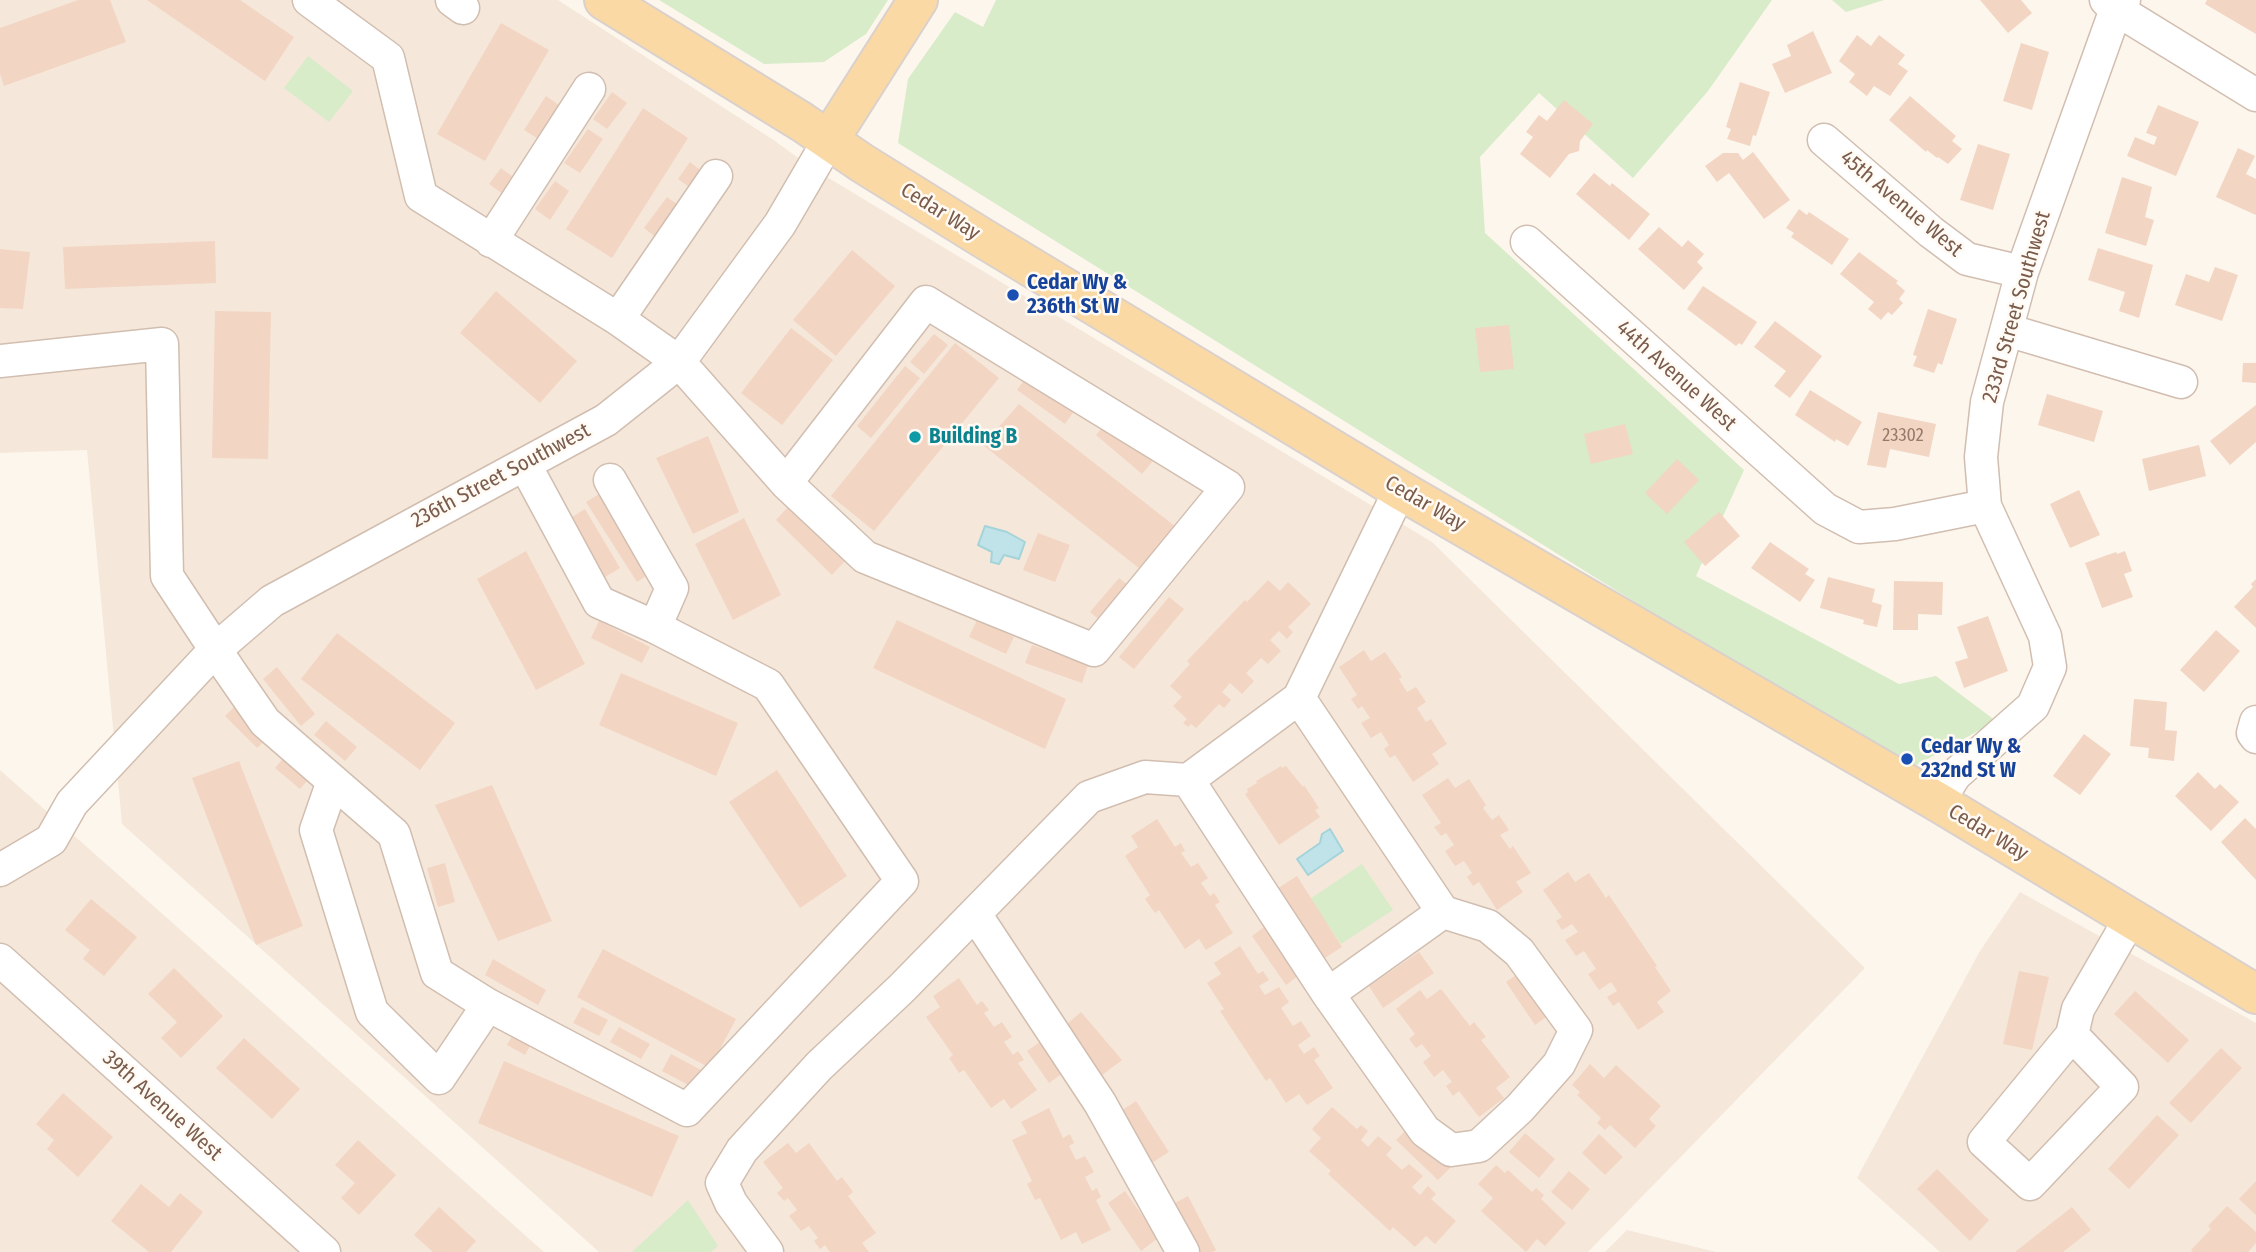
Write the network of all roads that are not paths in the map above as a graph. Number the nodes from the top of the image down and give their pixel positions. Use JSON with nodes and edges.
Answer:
{"nodes":[{"id":1,"x":604,"y":0,"type":"edge"},
{"id":2,"x":918,"y":0,"type":"edge"},
{"id":3,"x":2115,"y":3,"type":"edge"},
{"id":4,"x":327,"y":5,"type":"edge"},
{"id":5,"x":589,"y":89,"type":"dead end"},
{"id":6,"x":2256,"y":95,"type":"edge"},
{"id":7,"x":829,"y":140,"type":"junction"},
{"id":8,"x":1824,"y":140,"type":"dead end"},
{"id":9,"x":716,"y":176,"type":"dead end"},
{"id":10,"x":491,"y":241,"type":"junction"},
{"id":11,"x":1527,"y":242,"type":"dead end"},
{"id":12,"x":2022,"y":272,"type":"junction"},
{"id":13,"x":618,"y":319,"type":"junction"},
{"id":14,"x":2007,"y":330,"type":"junction"},
{"id":15,"x":0,"y":360,"type":"edge"},
{"id":16,"x":679,"y":362,"type":"junction"},
{"id":17,"x":2181,"y":382,"type":"dead end"},
{"id":18,"x":525,"y":465,"type":"junction"},
{"id":19,"x":610,"y":480,"type":"dead end"},
{"id":20,"x":786,"y":483,"type":"junction"},
{"id":21,"x":1400,"y":490,"type":"junction"},
{"id":22,"x":1985,"y":506,"type":"junction"},
{"id":23,"x":655,"y":627,"type":"junction"},
{"id":24,"x":215,"y":650,"type":"junction"},
{"id":25,"x":1299,"y":698,"type":"junction"},
{"id":26,"x":1188,"y":780,"type":"junction"},
{"id":27,"x":333,"y":781,"type":"junction"},
{"id":28,"x":1938,"y":802,"type":"junction"},
{"id":29,"x":0,"y":870,"type":"edge"},
{"id":30,"x":1443,"y":912,"type":"junction"},
{"id":31,"x":975,"y":914,"type":"junction"},
{"id":32,"x":2130,"y":919,"type":"junction"},
{"id":33,"x":0,"y":960,"type":"edge"},
{"id":34,"x":1328,"y":994,"type":"junction"},
{"id":35,"x":2256,"y":994,"type":"edge"},
{"id":36,"x":488,"y":1005,"type":"junction"},
{"id":37,"x":2075,"y":1022,"type":"junction"},
{"id":38,"x":324,"y":1252,"type":"edge"},
{"id":39,"x":766,"y":1252,"type":"edge"},
{"id":40,"x":1183,"y":1252,"type":"edge"}],
"edges":[{"from":1,"to":7,"type":"main road","name":"Cedar Way"},
{"from":2,"to":7,"type":"main road","name":"236th Street Southwest"},
{"from":3,"to":6,"type":"street"},
{"from":3,"to":12,"type":"street","name":"233rd Street Southwest"},
{"from":4,"to":10,"type":"street"},
{"from":5,"to":10,"type":"street"},
{"from":7,"to":16,"type":"street","name":"236th Street Southwest"},
{"from":7,"to":21,"type":"main road","name":"Cedar Way"},
{"from":8,"to":12,"type":"street","name":"45th Avenue West"},
{"from":9,"to":13,"type":"street"},
{"from":10,"to":13,"type":"street"},
{"from":11,"to":22,"type":"street","name":"44th Avenue West"},
{"from":12,"to":14,"type":"street","name":"233rd Street Southwest"},
{"from":13,"to":16,"type":"street"},
{"from":14,"to":17,"type":"street"},
{"from":14,"to":22,"type":"street","name":"233rd Street Southwest"},
{"from":15,"to":24,"type":"street"},
{"from":16,"to":18,"type":"street","name":"236th Street Southwest"},
{"from":16,"to":20,"type":"street"},
{"from":18,"to":23,"type":"street"},
{"from":18,"to":24,"type":"street","name":"236th Street Southwest"},
{"from":19,"to":23,"type":"street"},
{"from":20,"to":20,"type":"street"},
{"from":21,"to":25,"type":"street"},
{"from":21,"to":28,"type":"main road","name":"Cedar Way"},
{"from":22,"to":28,"type":"street"},
{"from":23,"to":36,"type":"street"},
{"from":24,"to":27,"type":"street"},
{"from":24,"to":29,"type":"street","name":"236th Street Southwest"},
{"from":25,"to":26,"type":"street"},
{"from":25,"to":30,"type":"street"},
{"from":26,"to":31,"type":"street"},
{"from":26,"to":34,"type":"street"},
{"from":27,"to":36,"type":"street"},
{"from":27,"to":36,"type":"street"},
{"from":28,"to":32,"type":"main road","name":"Cedar Way"},
{"from":30,"to":34,"type":"street"},
{"from":30,"to":34,"type":"street"},
{"from":31,"to":39,"type":"street"},
{"from":31,"to":40,"type":"street"},
{"from":32,"to":35,"type":"main road","name":"Cedar Way"},
{"from":32,"to":37,"type":"street"},
{"from":33,"to":38,"type":"street","name":"39th Avenue West"},
{"from":37,"to":37,"type":"street"}]}
